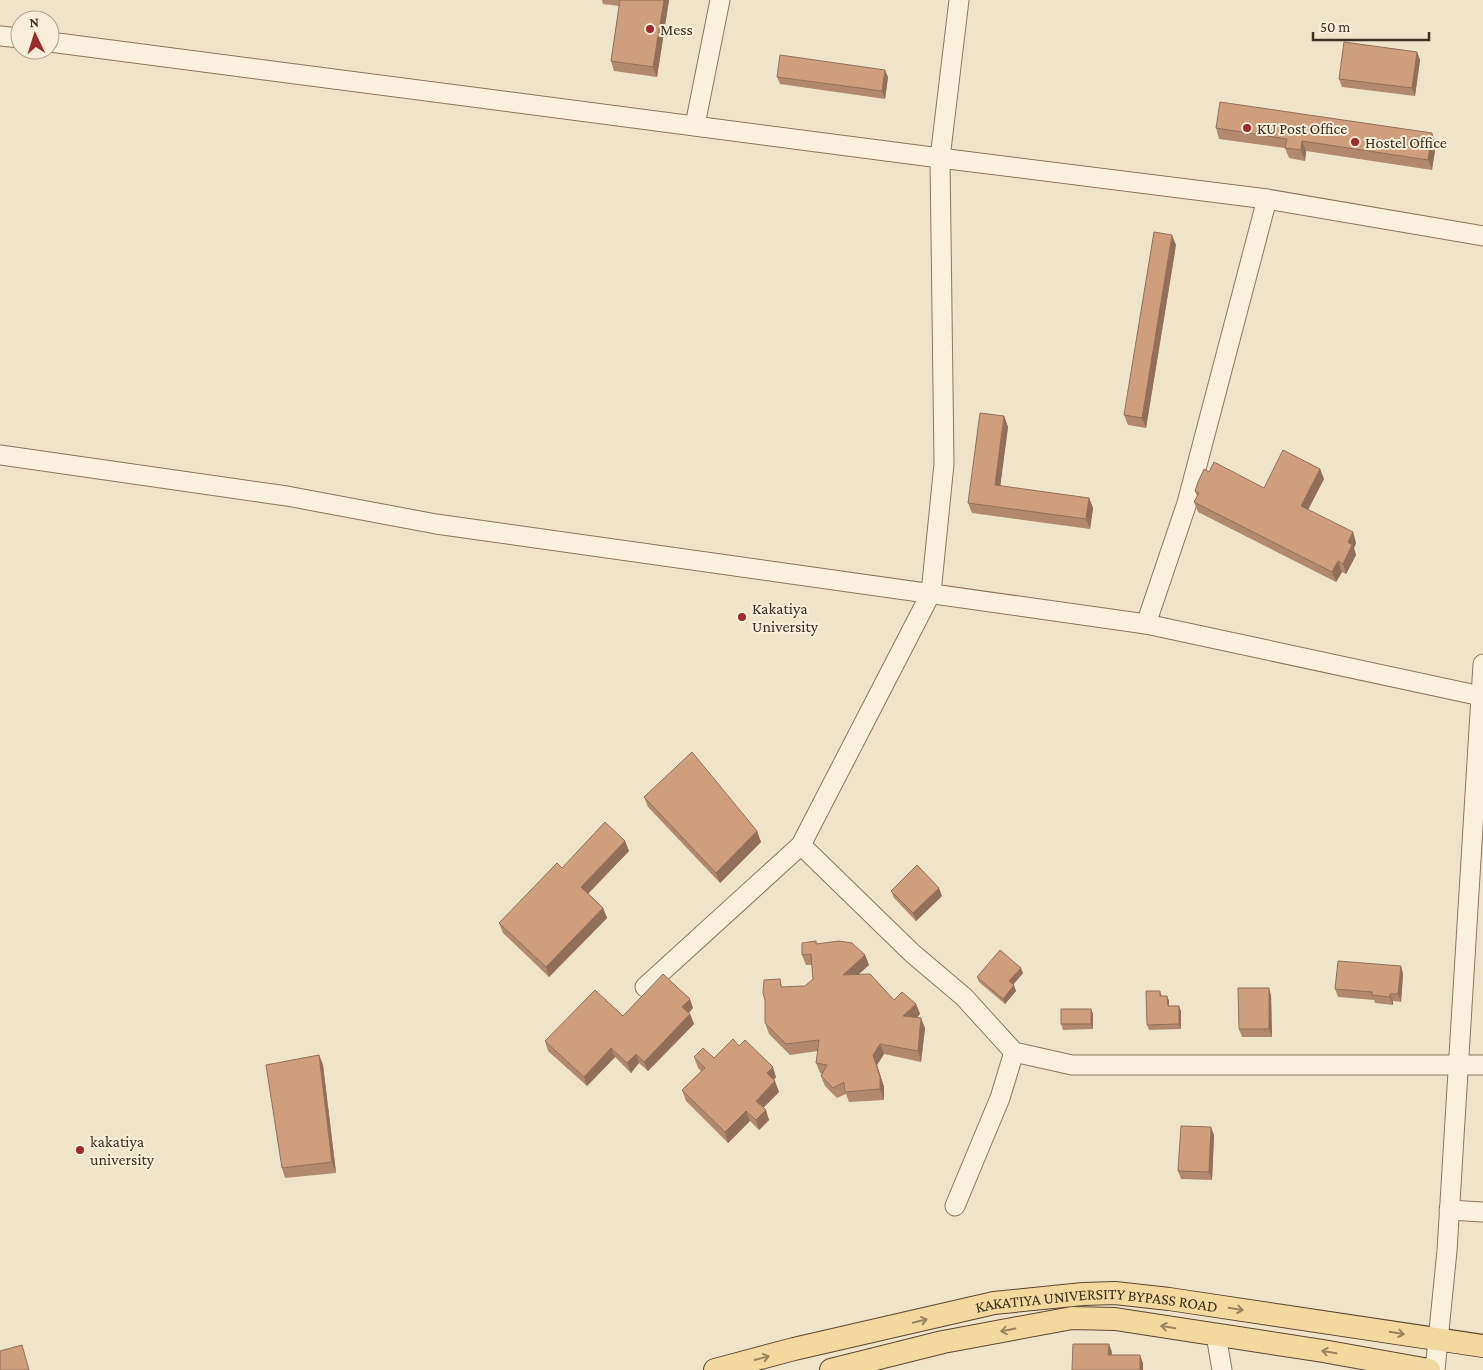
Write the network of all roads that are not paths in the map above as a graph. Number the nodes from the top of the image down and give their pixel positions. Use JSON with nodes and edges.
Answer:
{"nodes":[{"id":1,"x":720,"y":0,"type":"edge"},
{"id":2,"x":959,"y":0,"type":"edge"},
{"id":3,"x":60,"y":43,"type":"edge"},
{"id":4,"x":695,"y":125,"type":"junction"},
{"id":5,"x":940,"y":158,"type":"junction"},
{"id":6,"x":1267,"y":199,"type":"junction"},
{"id":7,"x":1483,"y":236,"type":"edge"},
{"id":8,"x":0,"y":455,"type":"edge"},
{"id":9,"x":931,"y":593,"type":"junction"},
{"id":10,"x":1146,"y":624,"type":"junction"},
{"id":11,"x":1483,"y":664,"type":"edge"},
{"id":12,"x":1481,"y":696,"type":"junction"},
{"id":13,"x":801,"y":844,"type":"junction"},
{"id":14,"x":645,"y":986,"type":"dead end"},
{"id":15,"x":1014,"y":1052,"type":"junction"},
{"id":16,"x":1458,"y":1065,"type":"junction"},
{"id":17,"x":1483,"y":1065,"type":"edge"},
{"id":18,"x":955,"y":1206,"type":"dead end"},
{"id":19,"x":1449,"y":1210,"type":"junction"},
{"id":20,"x":1483,"y":1212,"type":"edge"},
{"id":21,"x":1216,"y":1335,"type":"junction"},
{"id":22,"x":1438,"y":1339,"type":"junction"},
{"id":23,"x":1483,"y":1346,"type":"edge"},
{"id":24,"x":715,"y":1370,"type":"edge"},
{"id":25,"x":831,"y":1370,"type":"edge"},
{"id":26,"x":1222,"y":1370,"type":"edge"},
{"id":27,"x":1429,"y":1370,"type":"edge"},
{"id":28,"x":1435,"y":1370,"type":"edge"}],
"edges":[{"from":1,"to":4,"type":"street"},
{"from":2,"to":5,"type":"street"},
{"from":3,"to":4,"type":"street"},
{"from":4,"to":5,"type":"street"},
{"from":5,"to":6,"type":"street"},
{"from":5,"to":9,"type":"street"},
{"from":6,"to":7,"type":"street"},
{"from":6,"to":10,"type":"street"},
{"from":8,"to":9,"type":"street"},
{"from":9,"to":10,"type":"street"},
{"from":9,"to":13,"type":"street"},
{"from":10,"to":12,"type":"street"},
{"from":11,"to":12,"type":"street"},
{"from":12,"to":16,"type":"street"},
{"from":13,"to":14,"type":"street"},
{"from":13,"to":15,"type":"street"},
{"from":15,"to":16,"type":"street"},
{"from":15,"to":18,"type":"street"},
{"from":16,"to":17,"type":"street"},
{"from":16,"to":19,"type":"street"},
{"from":19,"to":20,"type":"street"},
{"from":19,"to":22,"type":"street"},
{"from":21,"to":25,"type":"main road","name":"KAKATIYA UNIVERSITY BYPASS ROAD","one_way":true},
{"from":21,"to":26,"type":"street"},
{"from":27,"to":21,"type":"main road","name":"KAKATIYA UNIVERSITY BYPASS ROAD","one_way":true},
{"from":22,"to":23,"type":"main road","name":"KAKATIYA UNIVERSITY BYPASS ROAD"},
{"from":24,"to":22,"type":"main road","name":"KAKATIYA UNIVERSITY BYPASS ROAD","one_way":true},
{"from":22,"to":28,"type":"street"}]}
